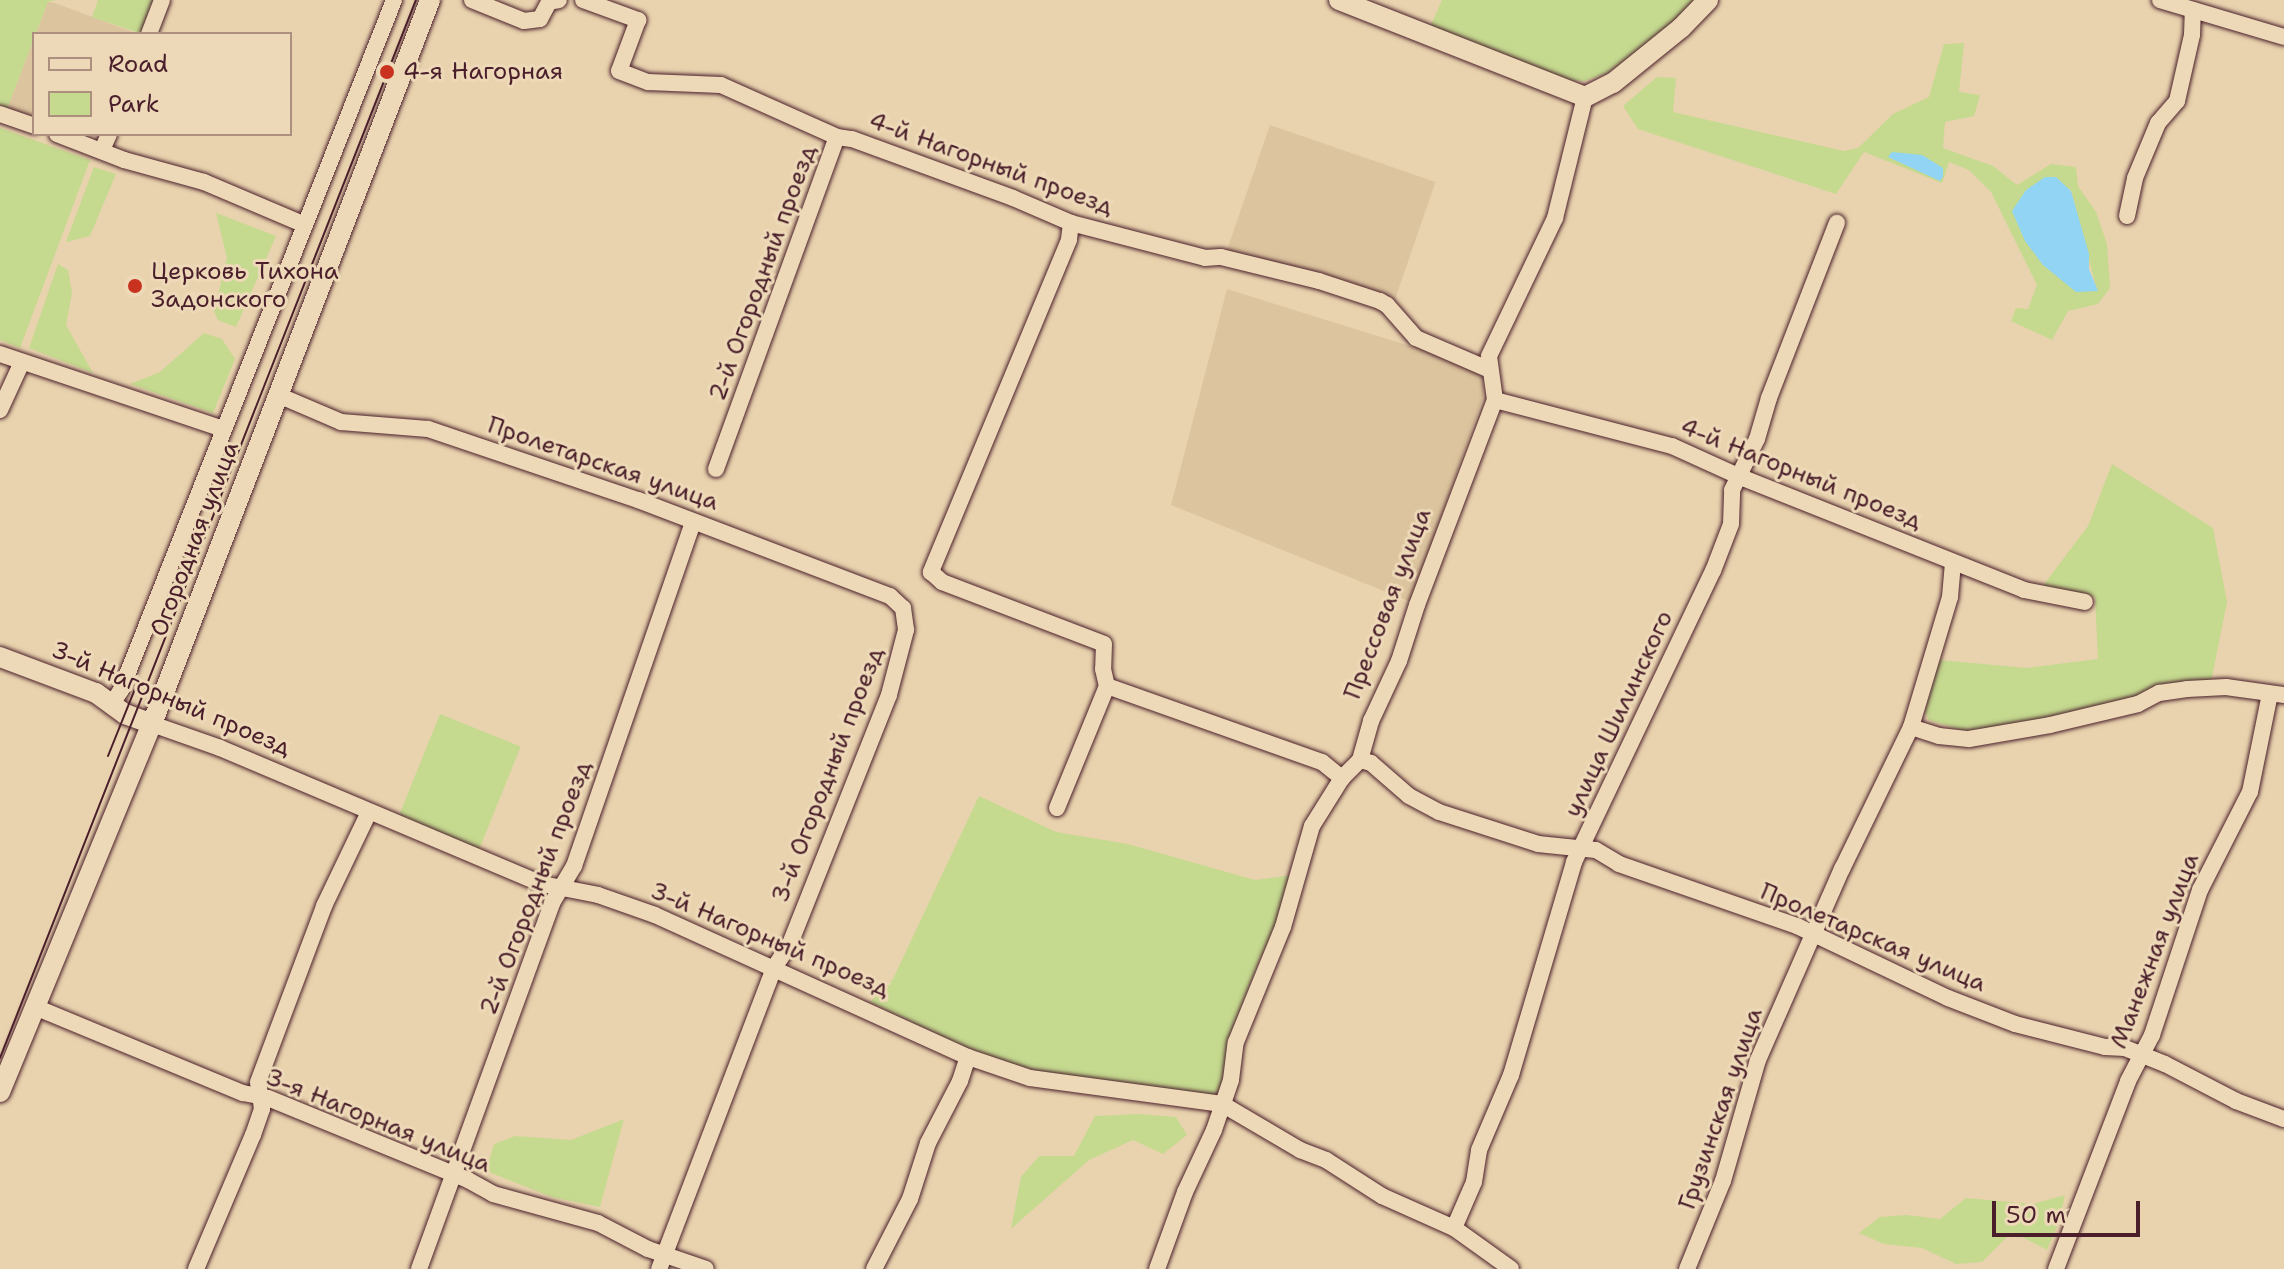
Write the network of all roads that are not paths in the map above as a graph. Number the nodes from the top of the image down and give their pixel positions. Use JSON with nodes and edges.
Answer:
{"nodes":[{"id":1,"x":162,"y":0,"type":"edge"},
{"id":2,"x":394,"y":0,"type":"edge"},
{"id":3,"x":430,"y":0,"type":"edge"},
{"id":4,"x":472,"y":0,"type":"edge"},
{"id":5,"x":559,"y":0,"type":"edge"},
{"id":6,"x":583,"y":0,"type":"edge"},
{"id":7,"x":1339,"y":0,"type":"edge"},
{"id":8,"x":1708,"y":0,"type":"edge"},
{"id":9,"x":2169,"y":2,"type":"edge"},
{"id":10,"x":2193,"y":10,"type":"junction"},
{"id":11,"x":150,"y":32,"type":"edge"},
{"id":12,"x":2284,"y":37,"type":"edge"},
{"id":13,"x":1585,"y":97,"type":"junction"},
{"id":14,"x":0,"y":114,"type":"edge"},
{"id":15,"x":32,"y":125,"type":"edge"},
{"id":16,"x":63,"y":136,"type":"edge"},
{"id":17,"x":108,"y":136,"type":"edge"},
{"id":18,"x":837,"y":137,"type":"junction"},
{"id":19,"x":102,"y":150,"type":"junction"},
{"id":20,"x":2127,"y":216,"type":"dead end"},
{"id":21,"x":1071,"y":223,"type":"junction"},
{"id":22,"x":1837,"y":223,"type":"dead end"},
{"id":23,"x":303,"y":224,"type":"junction"},
{"id":24,"x":0,"y":354,"type":"edge"},
{"id":25,"x":22,"y":362,"type":"junction"},
{"id":26,"x":1490,"y":370,"type":"junction"},
{"id":27,"x":278,"y":395,"type":"junction"},
{"id":28,"x":1495,"y":400,"type":"junction"},
{"id":29,"x":0,"y":410,"type":"edge"},
{"id":30,"x":223,"y":429,"type":"junction"},
{"id":31,"x":716,"y":469,"type":"dead end"},
{"id":32,"x":1738,"y":476,"type":"junction"},
{"id":33,"x":693,"y":523,"type":"junction"},
{"id":34,"x":1953,"y":563,"type":"junction"},
{"id":35,"x":2085,"y":602,"type":"dead end"},
{"id":36,"x":903,"y":608,"type":"joint"},
{"id":37,"x":0,"y":657,"type":"edge"},
{"id":38,"x":1107,"y":686,"type":"junction"},
{"id":39,"x":2277,"y":694,"type":"edge"},
{"id":40,"x":111,"y":705,"type":"junction"},
{"id":41,"x":152,"y":724,"type":"junction"},
{"id":42,"x":1911,"y":727,"type":"junction"},
{"id":43,"x":1360,"y":760,"type":"junction"},
{"id":44,"x":1342,"y":778,"type":"junction"},
{"id":45,"x":1057,"y":808,"type":"dead end"},
{"id":46,"x":369,"y":812,"type":"junction"},
{"id":47,"x":1582,"y":846,"type":"junction"},
{"id":48,"x":564,"y":887,"type":"junction"},
{"id":49,"x":1813,"y":934,"type":"junction"},
{"id":50,"x":774,"y":968,"type":"junction"},
{"id":51,"x":35,"y":1007,"type":"junction"},
{"id":52,"x":2142,"y":1054,"type":"junction"},
{"id":53,"x":968,"y":1057,"type":"junction"},
{"id":54,"x":0,"y":1092,"type":"edge"},
{"id":55,"x":259,"y":1096,"type":"junction"},
{"id":56,"x":1222,"y":1104,"type":"junction"},
{"id":57,"x":2284,"y":1119,"type":"edge"},
{"id":58,"x":454,"y":1175,"type":"junction"},
{"id":59,"x":1454,"y":1228,"type":"junction"},
{"id":60,"x":662,"y":1261,"type":"edge"},
{"id":61,"x":196,"y":1269,"type":"edge"},
{"id":62,"x":419,"y":1269,"type":"edge"},
{"id":63,"x":706,"y":1269,"type":"edge"},
{"id":64,"x":874,"y":1269,"type":"edge"},
{"id":65,"x":1157,"y":1269,"type":"edge"},
{"id":66,"x":1511,"y":1269,"type":"edge"},
{"id":67,"x":1687,"y":1269,"type":"edge"},
{"id":68,"x":2056,"y":1269,"type":"edge"}],
"edges":[{"from":1,"to":11,"type":"street"},
{"from":2,"to":23,"type":"street"},
{"from":3,"to":27,"type":"street","name":"Огородная улица"},
{"from":4,"to":5,"type":"street"},
{"from":6,"to":18,"type":"street","name":"4-й Нагорный проезд"},
{"from":7,"to":13,"type":"street"},
{"from":8,"to":13,"type":"street"},
{"from":9,"to":10,"type":"street"},
{"from":10,"to":12,"type":"street"},
{"from":10,"to":20,"type":"street"},
{"from":13,"to":26,"type":"street"},
{"from":14,"to":15,"type":"street"},
{"from":16,"to":19,"type":"street"},
{"from":17,"to":19,"type":"street"},
{"from":18,"to":21,"type":"street","name":"4-й Нагорный проезд"},
{"from":18,"to":31,"type":"street","name":"2-й Огородный проезд"},
{"from":19,"to":23,"type":"street"},
{"from":21,"to":26,"type":"street","name":"4-й Нагорный проезд"},
{"from":21,"to":38,"type":"street"},
{"from":22,"to":32,"type":"street","name":"улица Шилинского"},
{"from":23,"to":30,"type":"street"},
{"from":24,"to":25,"type":"street"},
{"from":25,"to":29,"type":"street"},
{"from":25,"to":30,"type":"street"},
{"from":26,"to":28,"type":"street"},
{"from":27,"to":33,"type":"street","name":"Пролетарская улица"},
{"from":27,"to":41,"type":"street","name":"Огородная улица"},
{"from":28,"to":32,"type":"street","name":"4-й Нагорный проезд"},
{"from":28,"to":43,"type":"street","name":"Прессовая улица"},
{"from":30,"to":40,"type":"street"},
{"from":32,"to":34,"type":"street","name":"4-й Нагорный проезд"},
{"from":32,"to":47,"type":"street","name":"улица Шилинского"},
{"from":33,"to":36,"type":"street","name":"Пролетарская улица"},
{"from":33,"to":48,"type":"street","name":"2-й Огородный проезд"},
{"from":34,"to":35,"type":"street","name":"4-й Нагорный проезд"},
{"from":34,"to":42,"type":"street","name":"Грузинская улица"},
{"from":36,"to":50,"type":"street","name":"3-й Огородный проезд"},
{"from":37,"to":40,"type":"street","name":"3-й Нагорный проезд"},
{"from":38,"to":44,"type":"street"},
{"from":38,"to":45,"type":"street"},
{"from":39,"to":42,"type":"street"},
{"from":39,"to":52,"type":"street","name":"Манежная улица"},
{"from":40,"to":41,"type":"street","name":"3-й Нагорный проезд"},
{"from":41,"to":46,"type":"street","name":"3-й Нагорный проезд"},
{"from":41,"to":51,"type":"street","name":"Огородная улица"},
{"from":42,"to":49,"type":"street","name":"Грузинская улица"},
{"from":43,"to":44,"type":"street","name":"Прессовая улица"},
{"from":43,"to":47,"type":"street","name":"Пролетарская улица"},
{"from":44,"to":56,"type":"street","name":"Прессовая улица"},
{"from":46,"to":48,"type":"street","name":"3-й Нагорный проезд"},
{"from":46,"to":55,"type":"street"},
{"from":47,"to":49,"type":"street","name":"Пролетарская улица"},
{"from":47,"to":59,"type":"street","name":"улица Шилинского"},
{"from":48,"to":50,"type":"street","name":"3-й Нагорный проезд"},
{"from":48,"to":58,"type":"street","name":"2-й Огородный проезд"},
{"from":49,"to":52,"type":"street","name":"Пролетарская улица"},
{"from":49,"to":67,"type":"street","name":"Грузинская улица"},
{"from":50,"to":53,"type":"street","name":"3-й Нагорный проезд"},
{"from":50,"to":60,"type":"street","name":"3-й Огородный проезд"},
{"from":51,"to":54,"type":"street","name":"Огородная улица"},
{"from":51,"to":55,"type":"street","name":"3-я Нагорная улица"},
{"from":52,"to":57,"type":"street","name":"Пролетарская улица"},
{"from":52,"to":68,"type":"street","name":"Манежная улица"},
{"from":53,"to":56,"type":"street","name":"3-й Нагорный проезд"},
{"from":53,"to":64,"type":"street"},
{"from":55,"to":58,"type":"street","name":"3-я Нагорная улица"},
{"from":55,"to":61,"type":"street"},
{"from":56,"to":59,"type":"street","name":"3-й Нагорный проезд"},
{"from":56,"to":65,"type":"street","name":"Прессовая улица"},
{"from":58,"to":60,"type":"street","name":"3-я Нагорная улица"},
{"from":58,"to":62,"type":"street","name":"2-й Огородный проезд"},
{"from":59,"to":66,"type":"street","name":"3-й Нагорный проезд"},
{"from":60,"to":63,"type":"street","name":"3-я Нагорная улица"}]}
